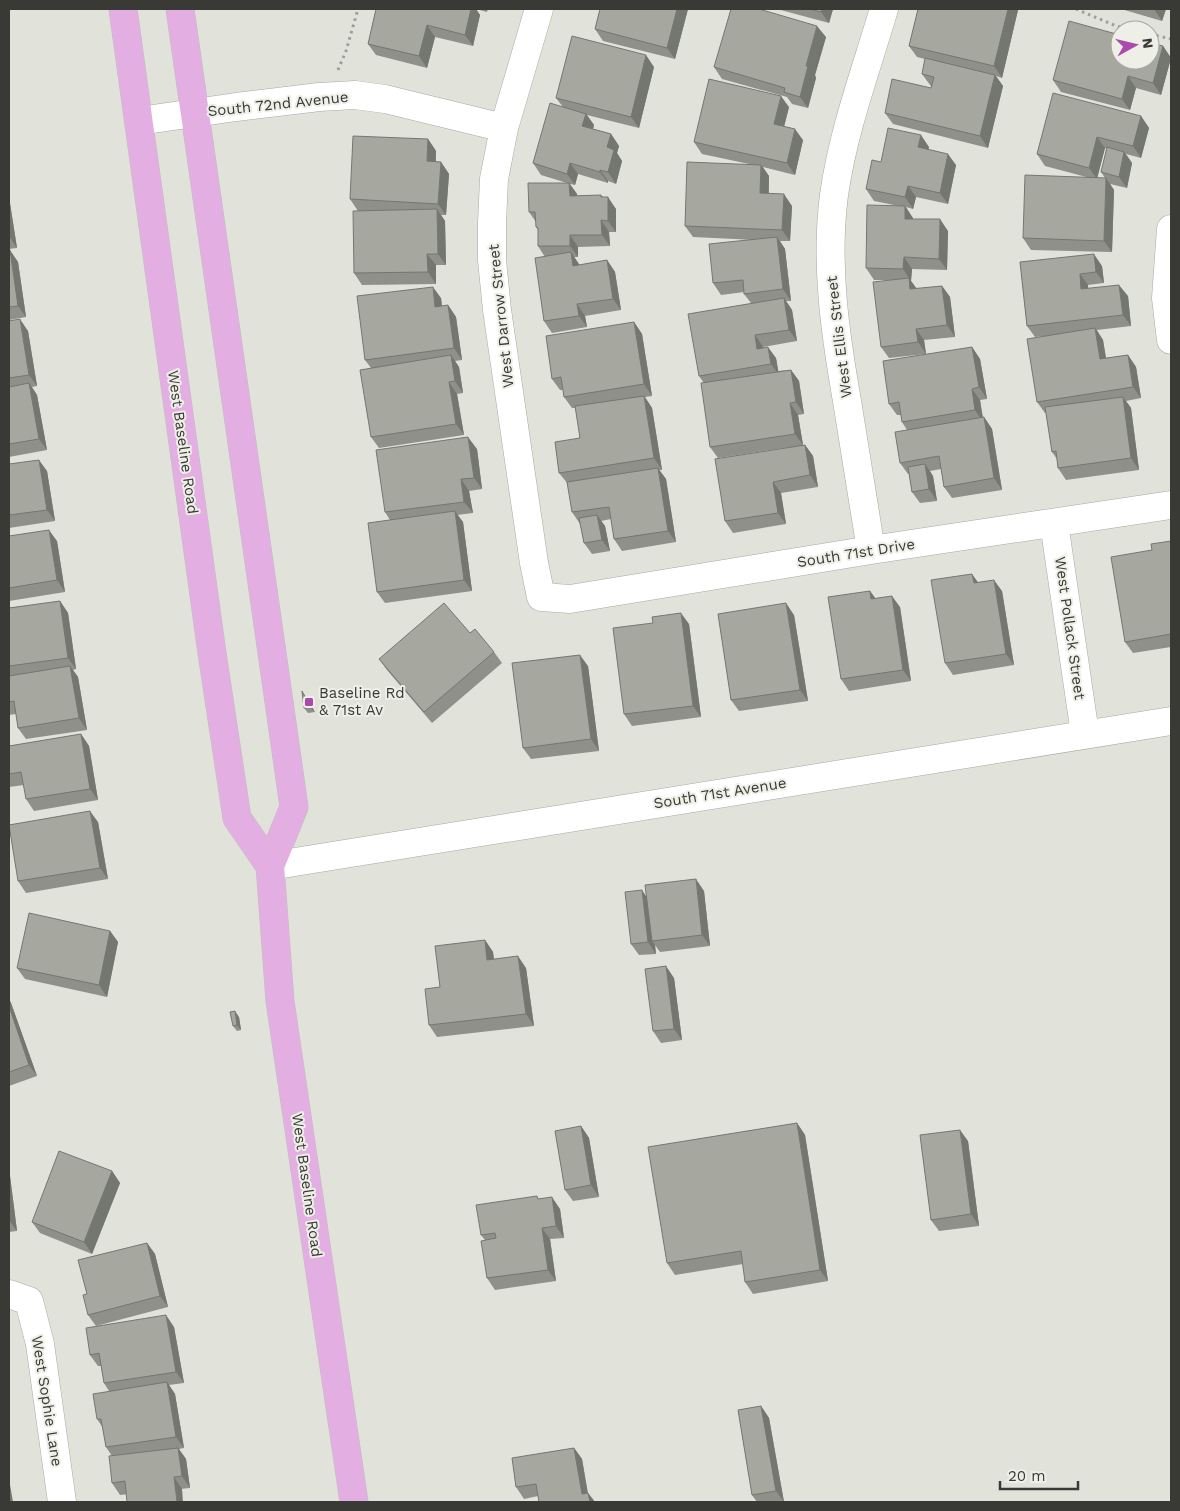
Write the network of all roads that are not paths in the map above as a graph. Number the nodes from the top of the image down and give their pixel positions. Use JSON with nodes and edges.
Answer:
{"nodes":[{"id":1,"x":123,"y":9,"type":"edge"},
{"id":2,"x":180,"y":9,"type":"edge"},
{"id":3,"x":539,"y":9,"type":"edge"},
{"id":4,"x":884,"y":9,"type":"edge"},
{"id":5,"x":195,"y":113,"type":"junction"},
{"id":6,"x":139,"y":122,"type":"junction"},
{"id":7,"x":504,"y":128,"type":"junction"},
{"id":8,"x":1171,"y":229,"type":"edge"},
{"id":9,"x":1171,"y":340,"type":"edge"},
{"id":10,"x":1171,"y":505,"type":"edge"},
{"id":11,"x":1054,"y":523,"type":"junction"},
{"id":12,"x":871,"y":550,"type":"junction"},
{"id":13,"x":541,"y":597,"type":"joint"},
{"id":14,"x":1171,"y":721,"type":"edge"},
{"id":15,"x":1085,"y":734,"type":"junction"},
{"id":16,"x":270,"y":866,"type":"junction"},
{"id":17,"x":19,"y":1297,"type":"edge"},
{"id":18,"x":62,"y":1502,"type":"edge"},
{"id":19,"x":354,"y":1502,"type":"edge"}],
"edges":[{"from":1,"to":6,"type":"main road","name":"West Baseline Road"},
{"from":2,"to":5,"type":"main road","name":"West Baseline Road"},
{"from":3,"to":7,"type":"street","name":"West Darrow Street"},
{"from":4,"to":12,"type":"street","name":"West Ellis Street"},
{"from":5,"to":6,"type":"street","name":"South 72nd Avenue"},
{"from":5,"to":7,"type":"street","name":"South 72nd Avenue"},
{"from":5,"to":16,"type":"main road","name":"West Baseline Road"},
{"from":6,"to":16,"type":"main road","name":"West Baseline Road"},
{"from":7,"to":13,"type":"street","name":"West Darrow Street"},
{"from":8,"to":9,"type":"street"},
{"from":10,"to":11,"type":"street","name":"South 71st Drive"},
{"from":11,"to":12,"type":"street","name":"South 71st Drive"},
{"from":11,"to":15,"type":"street","name":"West Pollack Street"},
{"from":12,"to":13,"type":"street","name":"South 71st Drive"},
{"from":14,"to":15,"type":"street","name":"South 71st Avenue"},
{"from":15,"to":16,"type":"street","name":"South 71st Avenue"},
{"from":16,"to":19,"type":"main road","name":"West Baseline Road"},
{"from":17,"to":18,"type":"street","name":"West Sophie Lane"}]}
